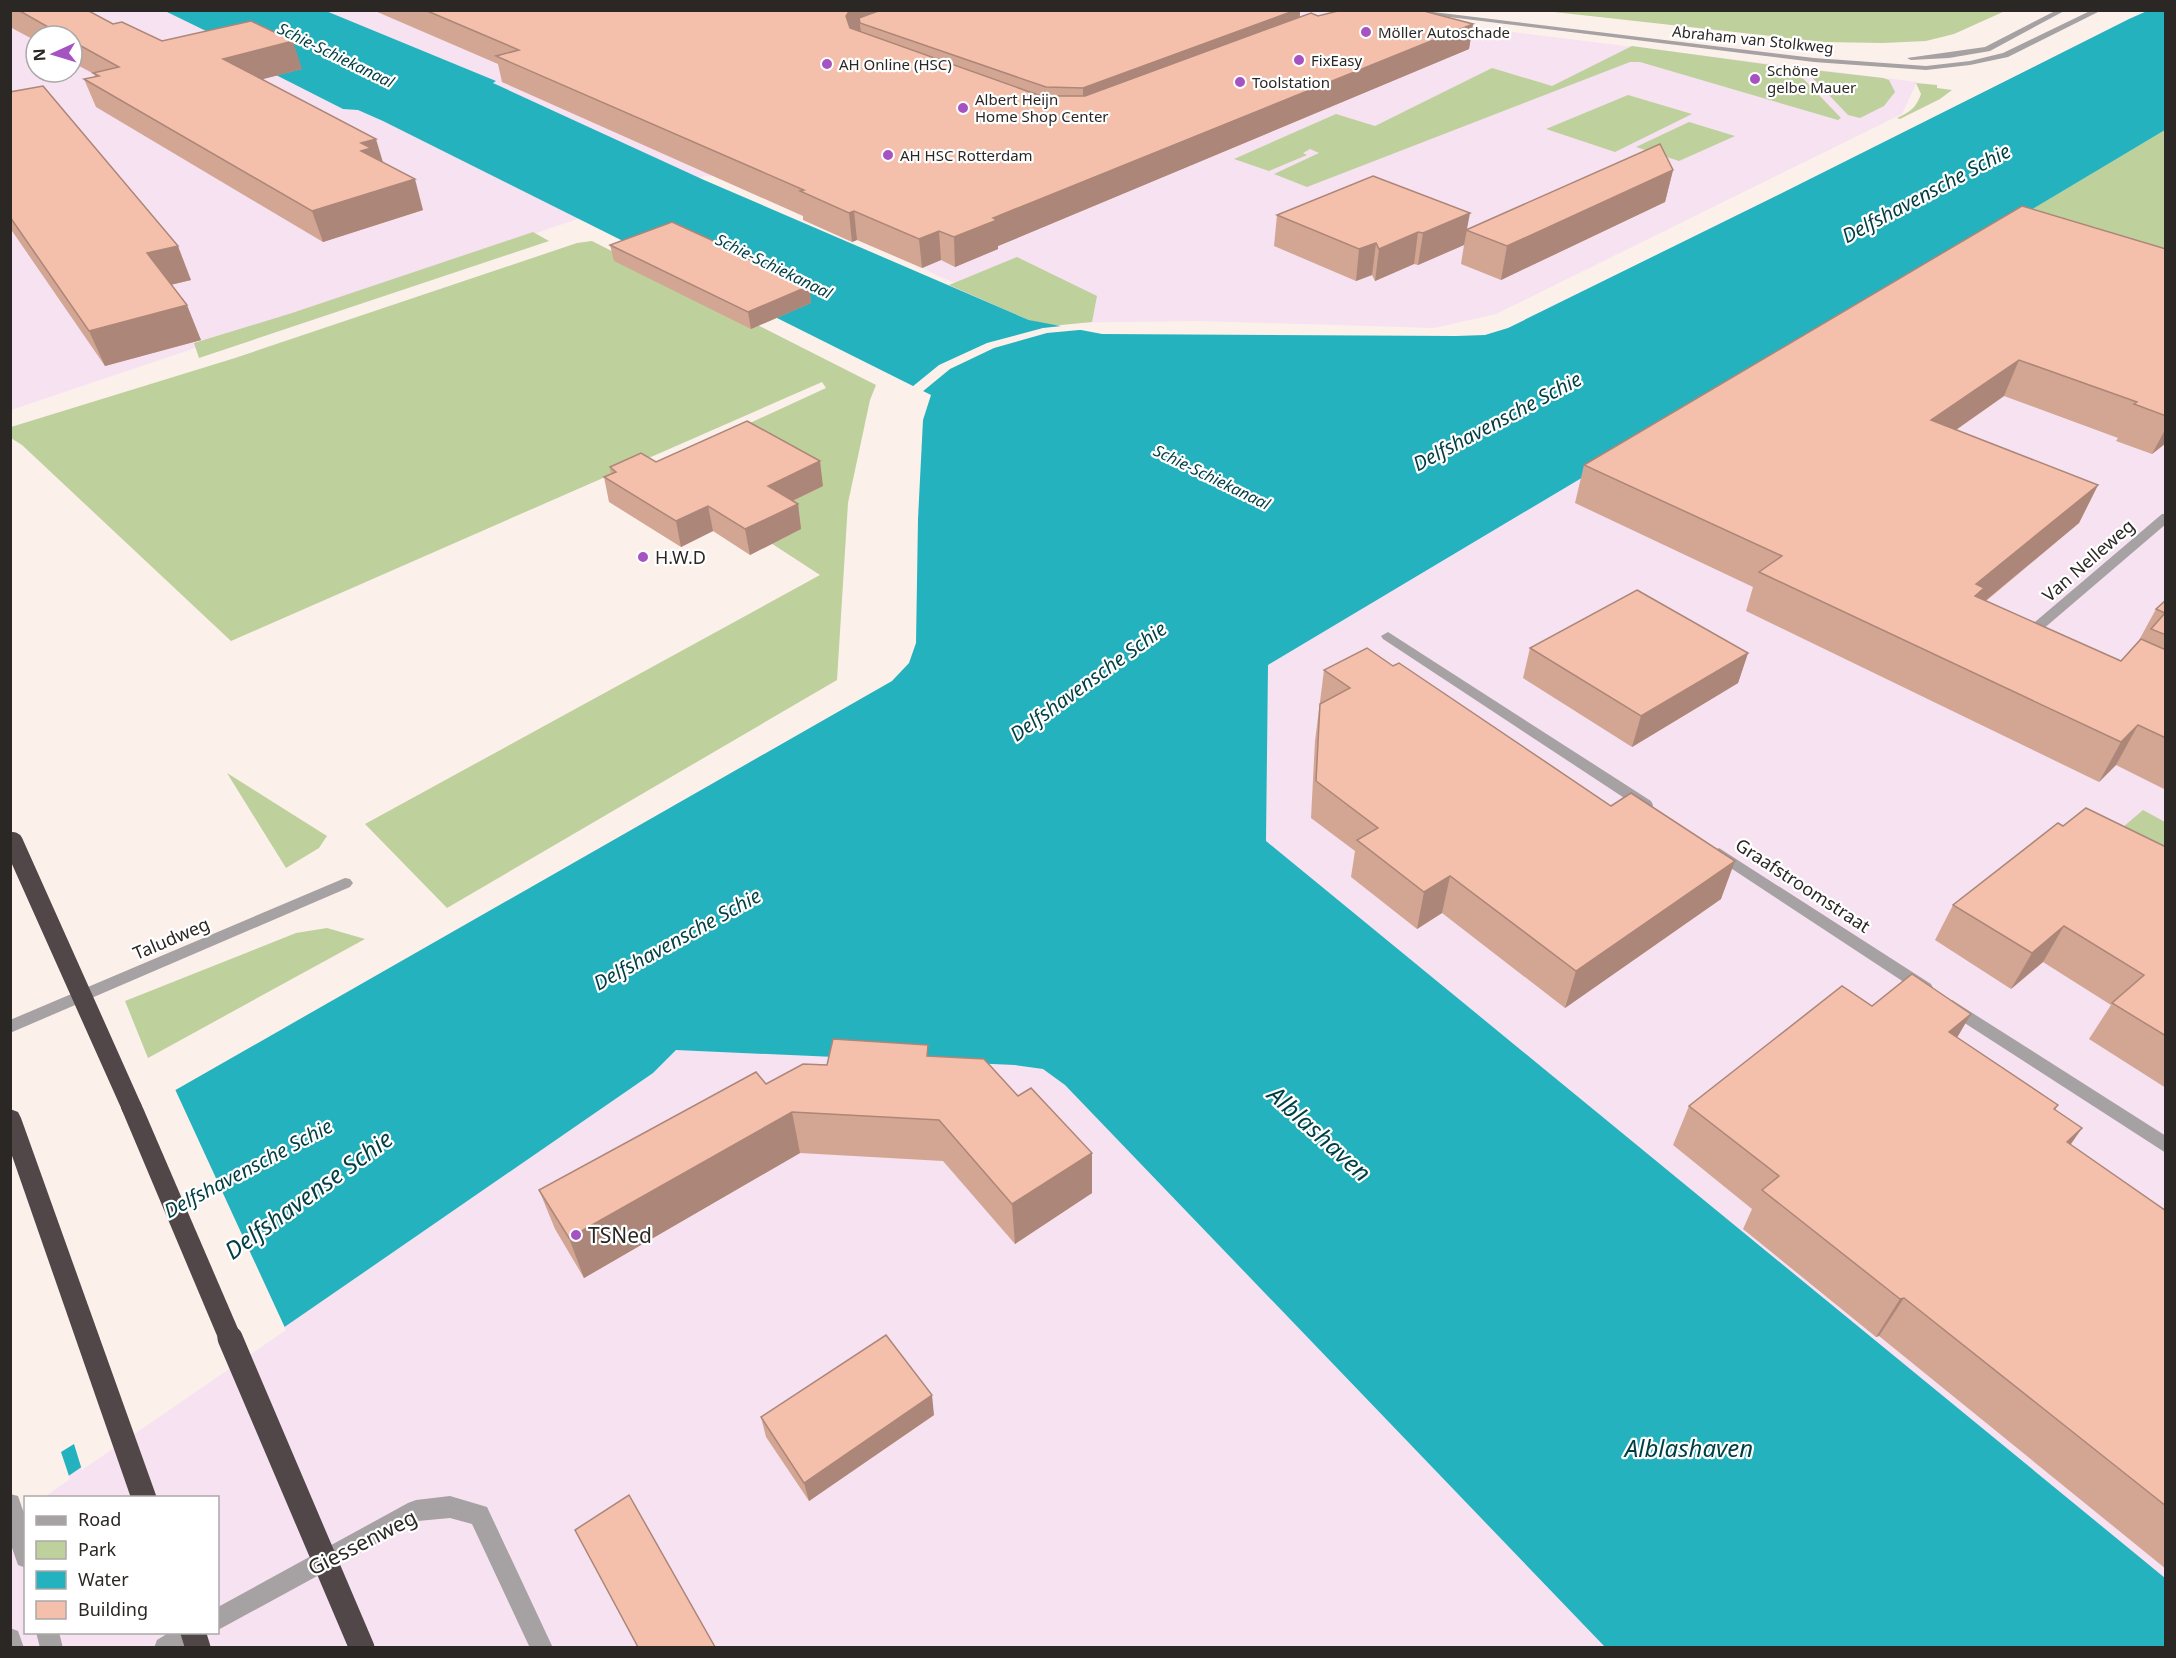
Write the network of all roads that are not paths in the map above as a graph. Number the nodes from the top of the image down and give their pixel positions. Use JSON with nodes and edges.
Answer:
{"nodes":[{"id":1,"x":1395,"y":10,"type":"edge"},
{"id":2,"x":1439,"y":10,"type":"edge"},
{"id":3,"x":2063,"y":10,"type":"edge"},
{"id":4,"x":2099,"y":10,"type":"edge"},
{"id":5,"x":2166,"y":517,"type":"edge"},
{"id":6,"x":1388,"y":636,"type":"dead end"},
{"id":7,"x":2053,"y":640,"type":"edge"},
{"id":8,"x":1657,"y":813,"type":"edge"},
{"id":9,"x":12,"y":838,"type":"edge"},
{"id":10,"x":1707,"y":845,"type":"edge"},
{"id":11,"x":345,"y":883,"type":"dead end"},
{"id":12,"x":10,"y":1027,"type":"edge"},
{"id":13,"x":10,"y":1118,"type":"edge"},
{"id":14,"x":2166,"y":1146,"type":"edge"},
{"id":15,"x":144,"y":1496,"type":"edge"},
{"id":16,"x":10,"y":1504,"type":"edge"},
{"id":17,"x":24,"y":1550,"type":"edge"},
{"id":18,"x":219,"y":1618,"type":"edge"},
{"id":19,"x":189,"y":1634,"type":"edge"},
{"id":20,"x":10,"y":1639,"type":"edge"},
{"id":21,"x":13,"y":1647,"type":"edge"},
{"id":22,"x":165,"y":1647,"type":"edge"},
{"id":23,"x":362,"y":1647,"type":"edge"},
{"id":24,"x":542,"y":1647,"type":"edge"}],
"edges":[{"from":1,"to":4,"type":"street","name":"Abraham van Stolkweg"},
{"from":2,"to":3,"type":"street","name":"Abraham van Stolkweg"},
{"from":5,"to":7,"type":"street","name":"Van Nelleweg"},
{"from":6,"to":8,"type":"street"},
{"from":9,"to":23,"type":"highway","bridge":true},
{"from":10,"to":14,"type":"street","name":"Graafstroomstraat"},
{"from":11,"to":12,"type":"street","name":"Taludweg"},
{"from":13,"to":15,"type":"highway"},
{"from":16,"to":17,"type":"street"},
{"from":18,"to":24,"type":"street","name":"Giessenweg"},
{"from":19,"to":22,"type":"street"},
{"from":20,"to":21,"type":"street"}]}
